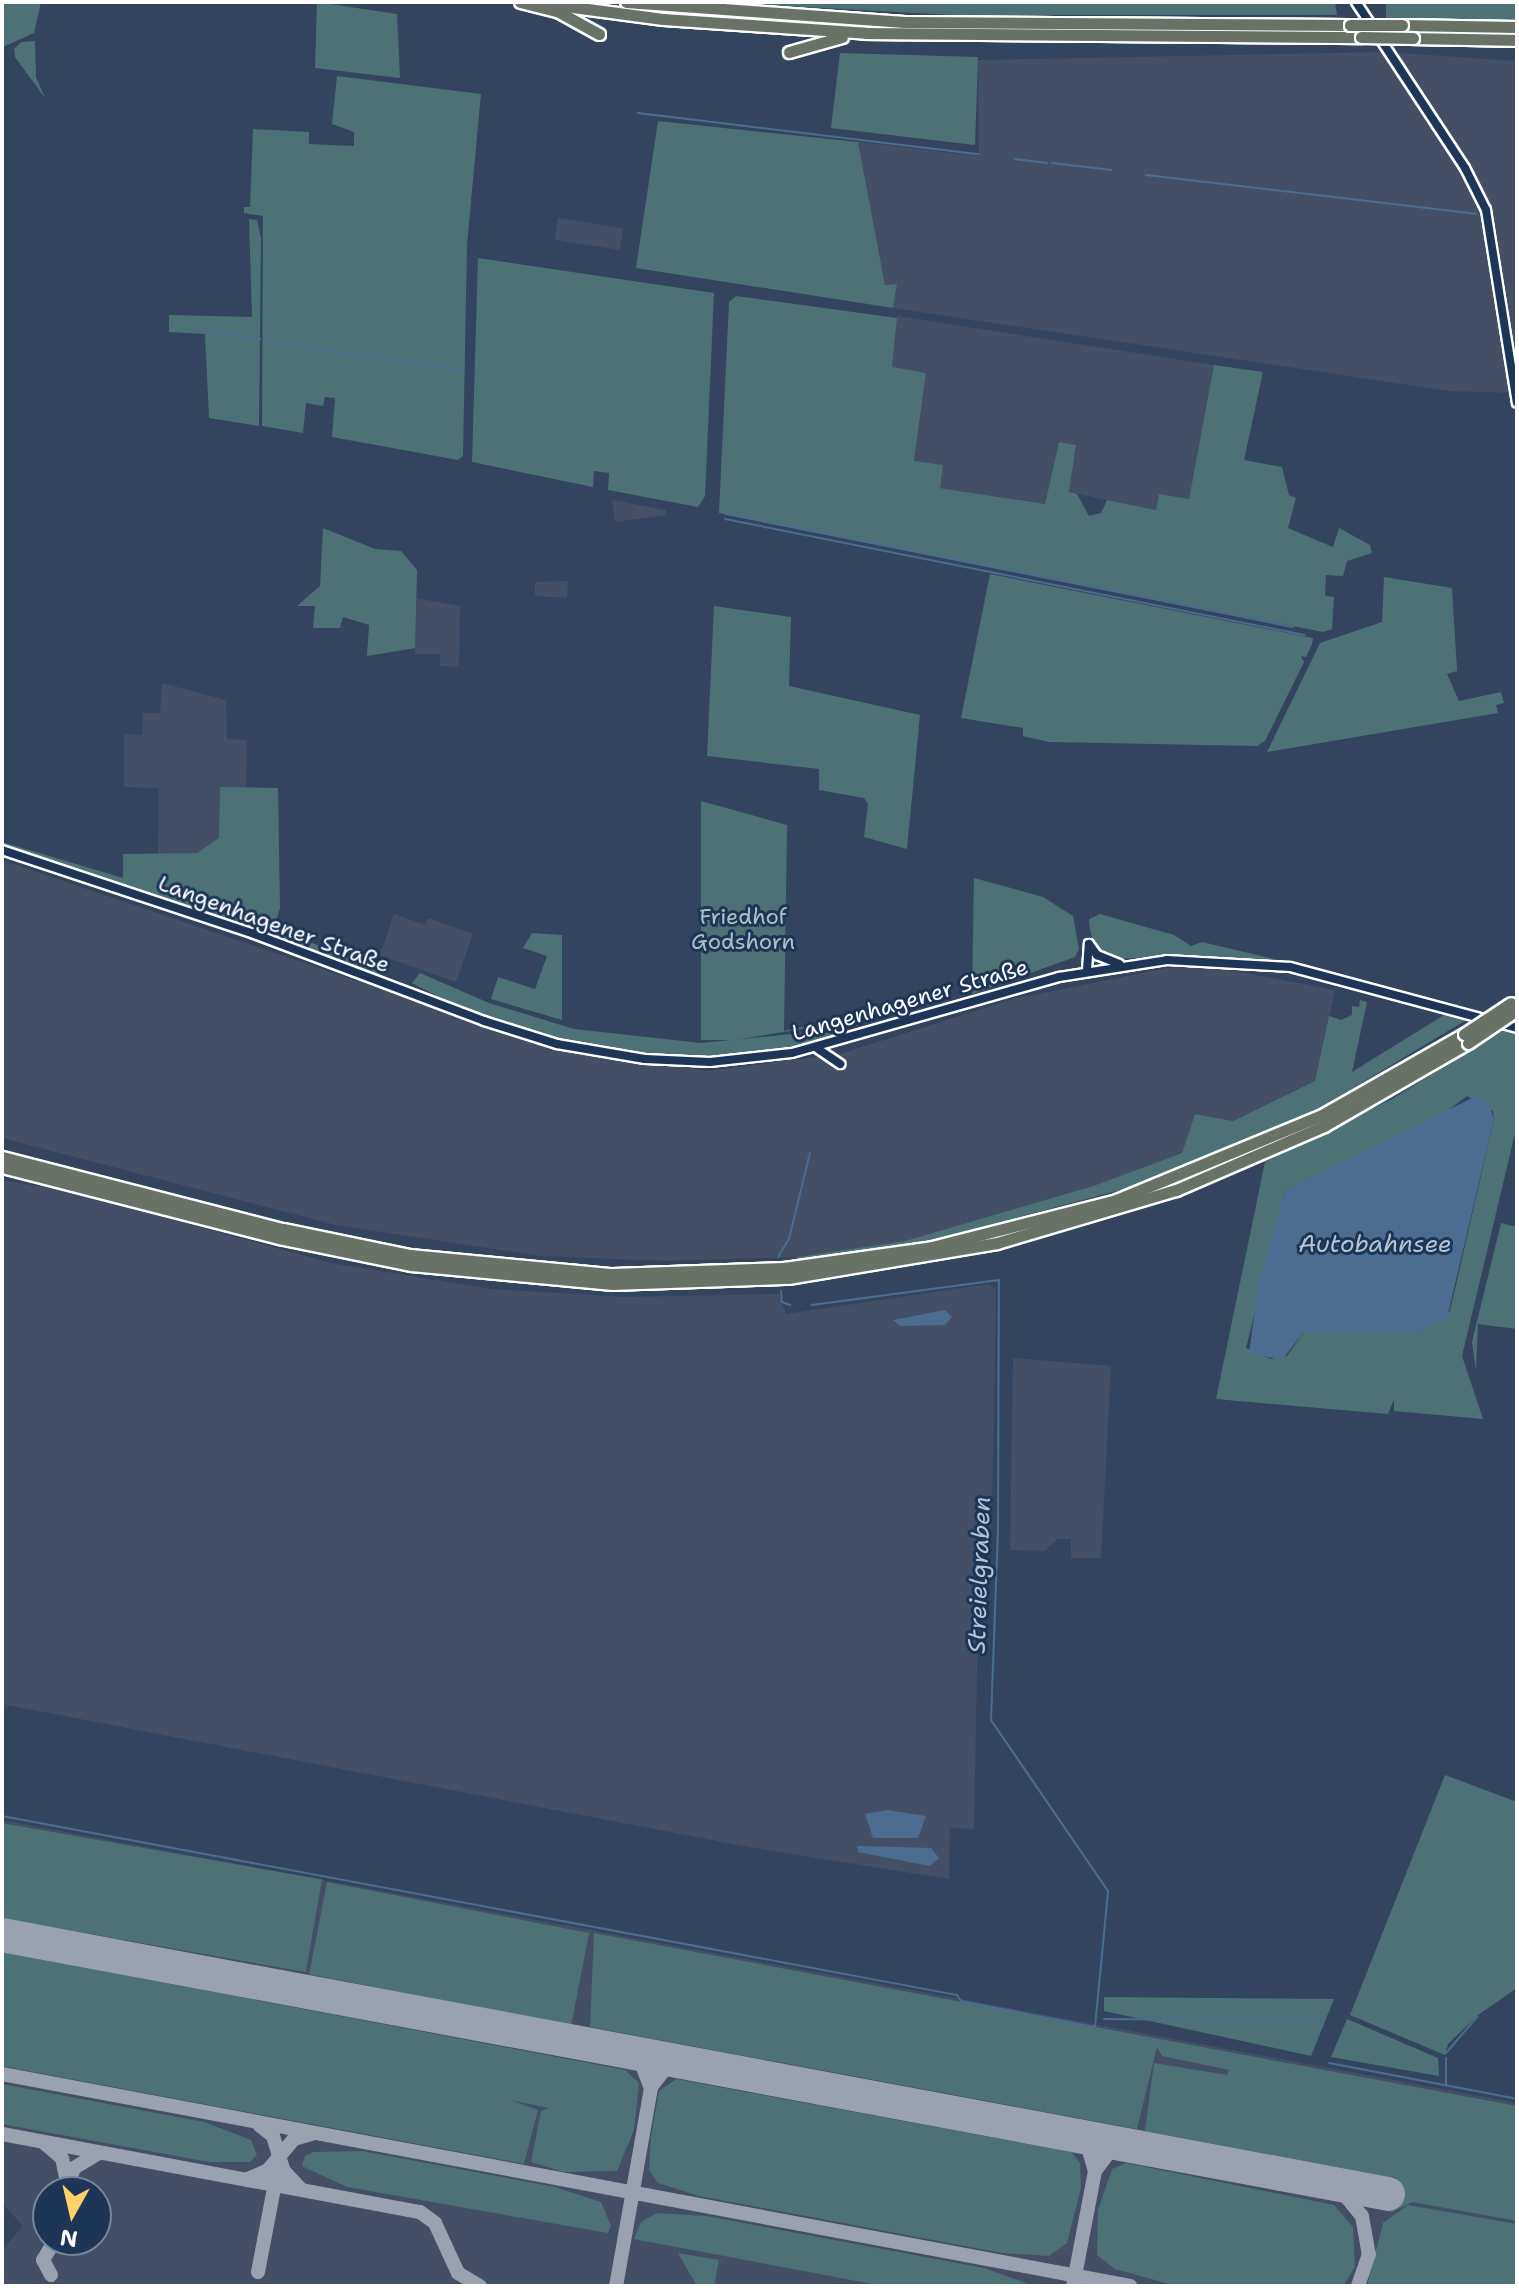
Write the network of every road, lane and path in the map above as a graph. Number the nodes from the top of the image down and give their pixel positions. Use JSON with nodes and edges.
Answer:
{"nodes":[{"id":1,"x":520,"y":2,"type":"edge"},
{"id":2,"x":535,"y":2,"type":"edge"},
{"id":3,"x":626,"y":2,"type":"edge"},
{"id":4,"x":1356,"y":2,"type":"edge"},
{"id":5,"x":1517,"y":27,"type":"edge"},
{"id":6,"x":866,"y":33,"type":"junction"},
{"id":7,"x":599,"y":34,"type":"dead end"},
{"id":8,"x":1517,"y":40,"type":"edge"},
{"id":9,"x":789,"y":52,"type":"dead end"},
{"id":10,"x":1517,"y":403,"type":"edge"},
{"id":11,"x":2,"y":850,"type":"edge"},
{"id":12,"x":1119,"y":965,"type":"junction"},
{"id":13,"x":1092,"y":969,"type":"junction"},
{"id":14,"x":1515,"y":1004,"type":"edge"},
{"id":15,"x":1517,"y":1028,"type":"edge"},
{"id":16,"x":1466,"y":1039,"type":"junction"},
{"id":17,"x":817,"y":1049,"type":"junction"},
{"id":18,"x":840,"y":1064,"type":"dead end"},
{"id":19,"x":2,"y":1157,"type":"edge"},
{"id":20,"x":2,"y":1167,"type":"edge"}],
"edges":[{"from":1,"to":7,"type":"highway"},
{"from":2,"to":6,"type":"highway"},
{"from":3,"to":5,"type":"highway","bridge":true},
{"from":4,"to":10,"type":"main road"},
{"from":6,"to":8,"type":"highway","bridge":true},
{"from":6,"to":9,"type":"highway"},
{"from":11,"to":17,"type":"main road","name":"Langenhagener Straße"},
{"from":12,"to":13,"type":"main road","name":"Langenhagener Straße"},
{"from":12,"to":13,"type":"main road"},
{"from":12,"to":15,"type":"main road","name":"Langenhagener Straße"},
{"from":13,"to":17,"type":"main road","name":"Langenhagener Straße"},
{"from":14,"to":16,"type":"highway","bridge":true},
{"from":16,"to":19,"type":"highway"},
{"from":16,"to":20,"type":"highway"},
{"from":17,"to":18,"type":"main road"}]}
